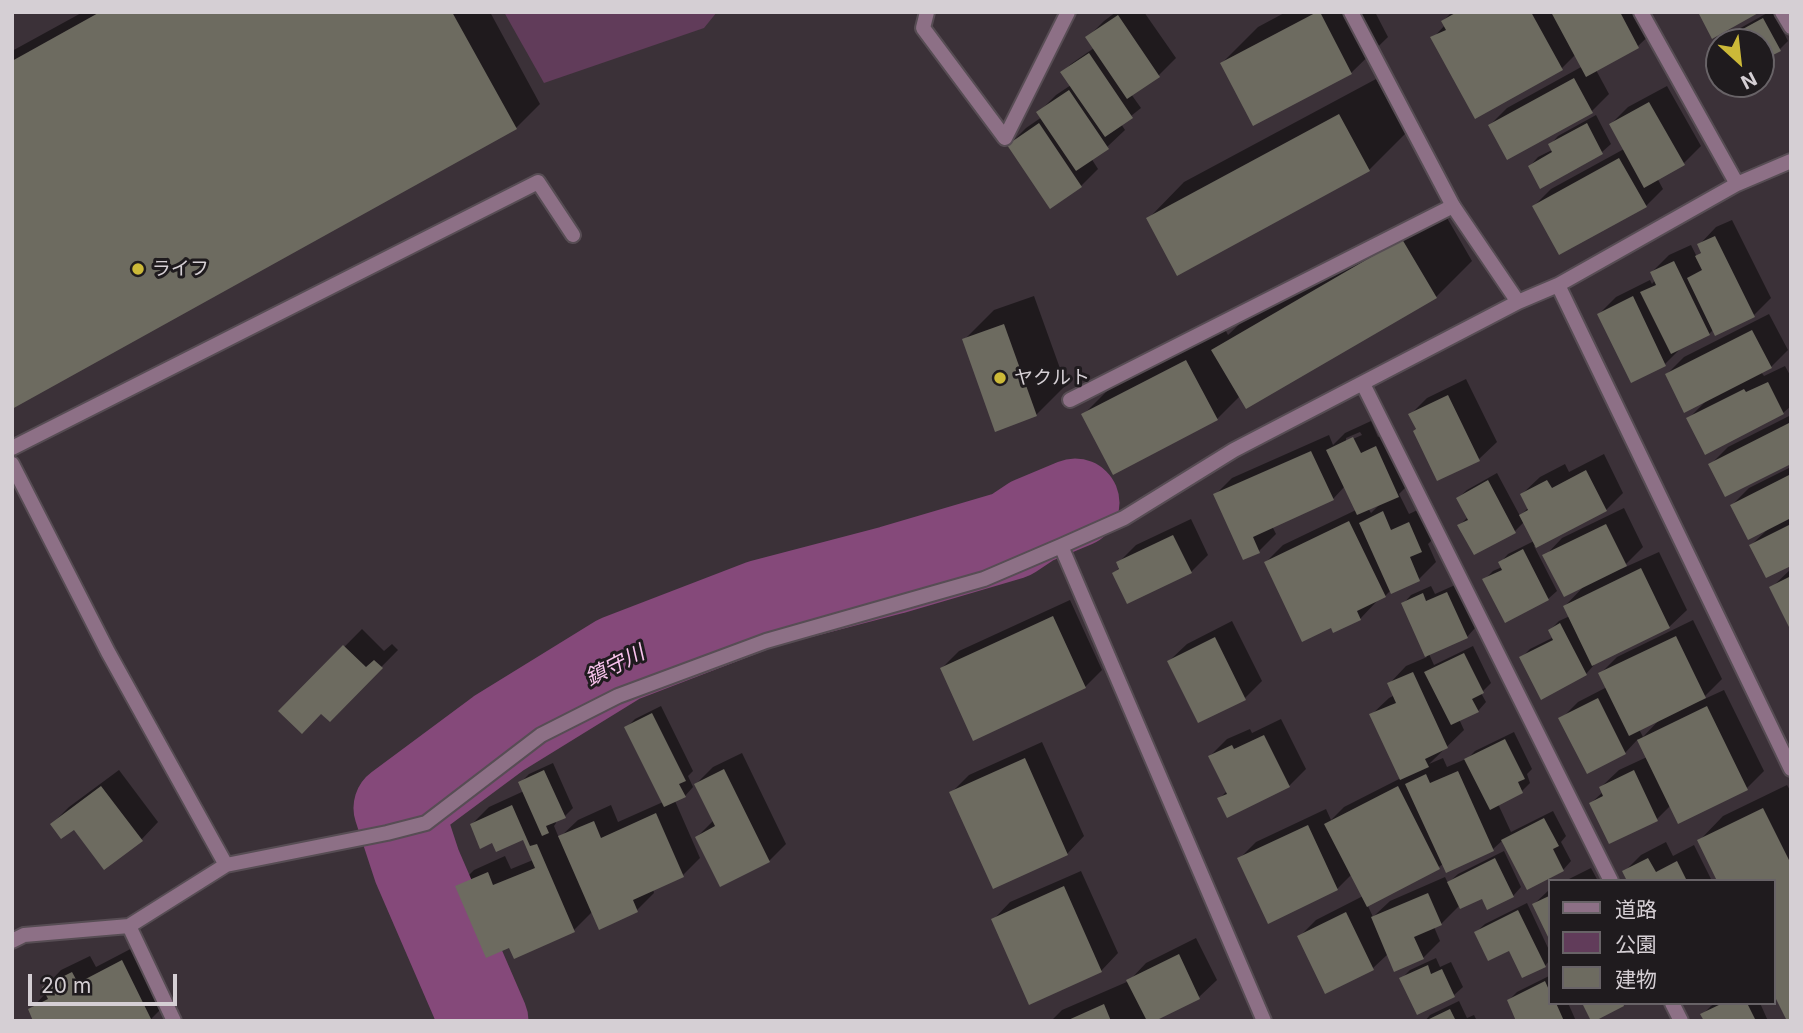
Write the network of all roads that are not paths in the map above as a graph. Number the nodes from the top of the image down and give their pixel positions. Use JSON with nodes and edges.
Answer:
{"nodes":[{"id":1,"x":927,"y":12,"type":"edge"},
{"id":2,"x":1069,"y":12,"type":"edge"},
{"id":3,"x":1351,"y":12,"type":"edge"},
{"id":4,"x":1641,"y":12,"type":"edge"},
{"id":5,"x":1782,"y":12,"type":"edge"},
{"id":6,"x":1791,"y":27,"type":"edge"},
{"id":7,"x":1791,"y":161,"type":"edge"},
{"id":8,"x":1737,"y":184,"type":"junction"},
{"id":9,"x":1453,"y":206,"type":"junction"},
{"id":10,"x":573,"y":235,"type":"dead end"},
{"id":11,"x":1558,"y":285,"type":"junction"},
{"id":12,"x":1518,"y":302,"type":"junction"},
{"id":13,"x":1363,"y":384,"type":"junction"},
{"id":14,"x":1070,"y":400,"type":"dead end"},
{"id":15,"x":12,"y":447,"type":"edge"},
{"id":16,"x":12,"y":464,"type":"edge"},
{"id":17,"x":1061,"y":546,"type":"junction"},
{"id":18,"x":1791,"y":769,"type":"edge"},
{"id":19,"x":226,"y":865,"type":"junction"},
{"id":20,"x":1610,"y":879,"type":"edge"},
{"id":21,"x":129,"y":926,"type":"junction"},
{"id":22,"x":12,"y":941,"type":"edge"},
{"id":23,"x":1673,"y":1005,"type":"edge"},
{"id":24,"x":174,"y":1021,"type":"edge"},
{"id":25,"x":1264,"y":1021,"type":"edge"},
{"id":26,"x":1681,"y":1021,"type":"edge"}],
"edges":[{"from":1,"to":2,"type":"street"},
{"from":3,"to":9,"type":"street"},
{"from":4,"to":8,"type":"street"},
{"from":5,"to":6,"type":"street"},
{"from":7,"to":8,"type":"street"},
{"from":8,"to":11,"type":"street"},
{"from":9,"to":12,"type":"street"},
{"from":9,"to":14,"type":"street"},
{"from":10,"to":15,"type":"street"},
{"from":11,"to":12,"type":"street"},
{"from":11,"to":18,"type":"street"},
{"from":12,"to":13,"type":"street"},
{"from":13,"to":17,"type":"street"},
{"from":13,"to":20,"type":"street"},
{"from":16,"to":19,"type":"street"},
{"from":17,"to":19,"type":"street"},
{"from":17,"to":25,"type":"street"},
{"from":19,"to":21,"type":"street"},
{"from":21,"to":22,"type":"street"},
{"from":21,"to":24,"type":"street"},
{"from":23,"to":26,"type":"street"}]}
